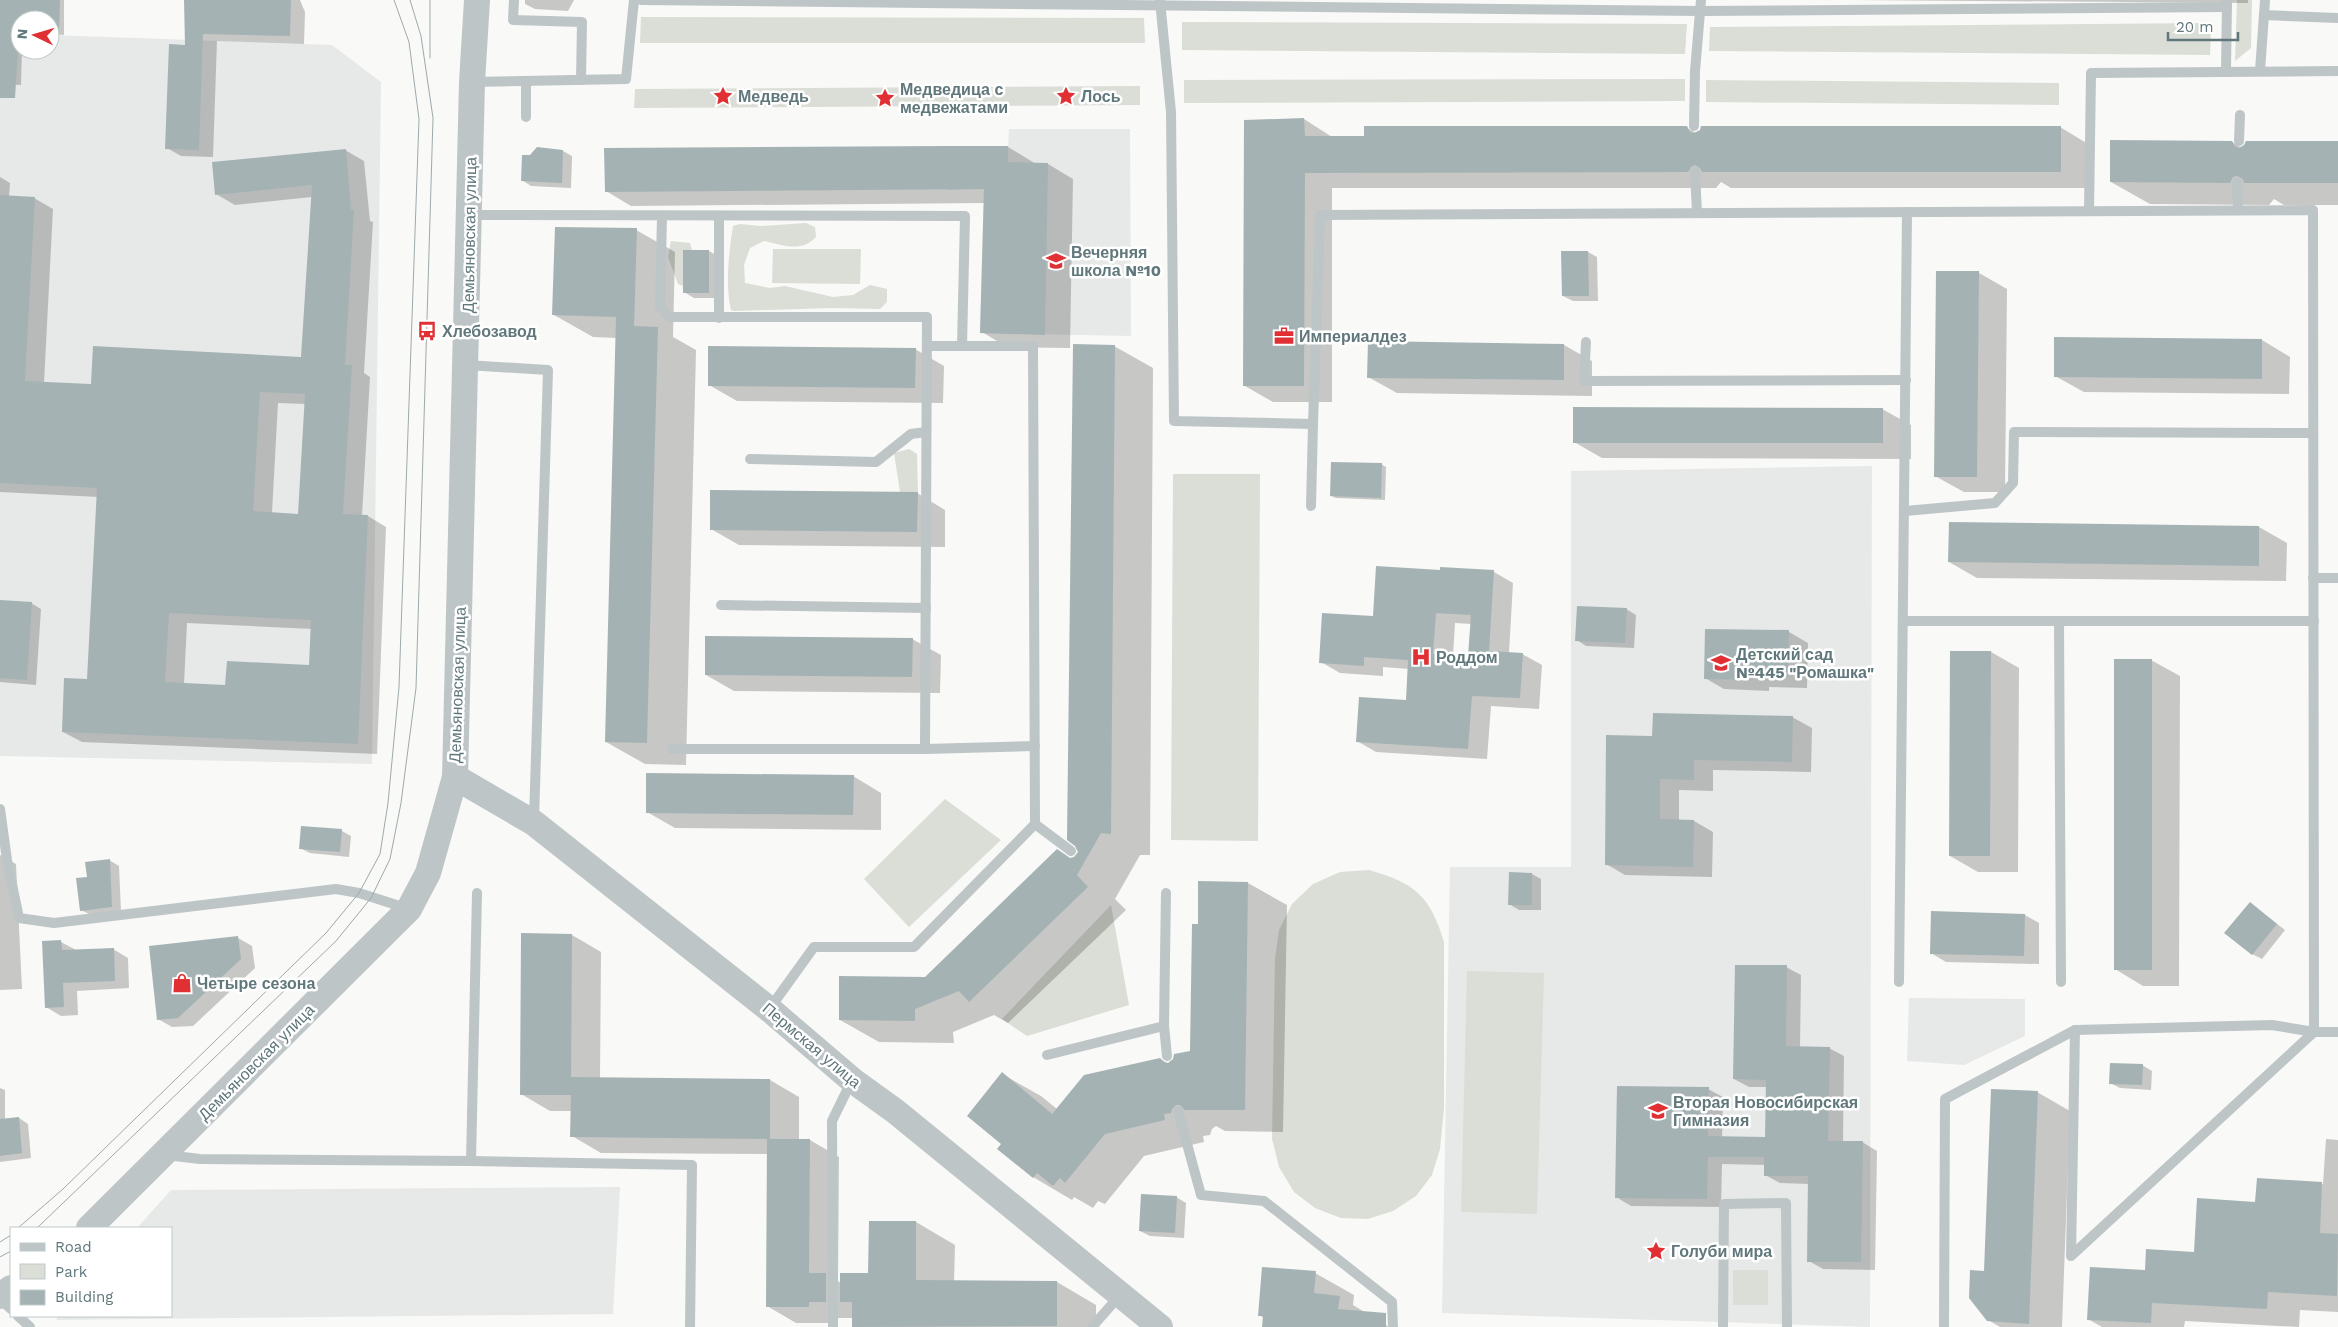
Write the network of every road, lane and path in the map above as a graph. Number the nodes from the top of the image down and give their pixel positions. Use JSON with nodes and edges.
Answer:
{"nodes":[{"id":1,"x":477,"y":0,"type":"edge"},
{"id":2,"x":514,"y":0,"type":"edge"},
{"id":3,"x":634,"y":0,"type":"edge"},
{"id":4,"x":641,"y":0,"type":"edge"},
{"id":5,"x":1701,"y":0,"type":"edge"},
{"id":6,"x":2265,"y":0,"type":"edge"},
{"id":7,"x":1160,"y":3,"type":"edge"},
{"id":8,"x":2227,"y":4,"type":"edge"},
{"id":9,"x":1700,"y":11,"type":"junction"},
{"id":10,"x":2264,"y":15,"type":"junction"},
{"id":11,"x":2338,"y":18,"type":"edge"},
{"id":12,"x":2226,"y":71,"type":"junction"},
{"id":13,"x":2260,"y":71,"type":"junction"},
{"id":14,"x":2338,"y":71,"type":"edge"},
{"id":15,"x":581,"y":80,"type":"junction"},
{"id":16,"x":526,"y":81,"type":"junction"},
{"id":17,"x":472,"y":82,"type":"junction"},
{"id":18,"x":2240,"y":115,"type":"dead end"},
{"id":19,"x":526,"y":117,"type":"dead end"},
{"id":20,"x":1694,"y":126,"type":"dead end"},
{"id":21,"x":2239,"y":141,"type":"dead end"},
{"id":22,"x":1695,"y":172,"type":"dead end"},
{"id":23,"x":2237,"y":183,"type":"dead end"},
{"id":24,"x":2238,"y":210,"type":"junction"},
{"id":25,"x":2089,"y":211,"type":"junction"},
{"id":26,"x":1907,"y":212,"type":"junction"},
{"id":27,"x":1696,"y":213,"type":"junction"},
{"id":28,"x":469,"y":215,"type":"junction"},
{"id":29,"x":662,"y":216,"type":"junction"},
{"id":30,"x":719,"y":216,"type":"junction"},
{"id":31,"x":719,"y":318,"type":"junction"},
{"id":32,"x":1586,"y":342,"type":"dead end"},
{"id":33,"x":927,"y":346,"type":"junction"},
{"id":34,"x":962,"y":346,"type":"junction"},
{"id":35,"x":466,"y":364,"type":"junction"},
{"id":36,"x":1906,"y":380,"type":"junction"},
{"id":37,"x":1313,"y":424,"type":"junction"},
{"id":38,"x":926,"y":432,"type":"junction"},
{"id":39,"x":2313,"y":433,"type":"junction"},
{"id":40,"x":750,"y":459,"type":"dead end"},
{"id":41,"x":1311,"y":506,"type":"dead end"},
{"id":42,"x":1905,"y":511,"type":"junction"},
{"id":43,"x":2313,"y":578,"type":"junction"},
{"id":44,"x":2338,"y":578,"type":"edge"},
{"id":45,"x":721,"y":605,"type":"dead end"},
{"id":46,"x":926,"y":608,"type":"junction"},
{"id":47,"x":2060,"y":621,"type":"junction"},
{"id":48,"x":2314,"y":621,"type":"junction"},
{"id":49,"x":1904,"y":622,"type":"junction"},
{"id":50,"x":1035,"y":746,"type":"junction"},
{"id":51,"x":672,"y":749,"type":"dead end"},
{"id":52,"x":925,"y":749,"type":"junction"},
{"id":53,"x":455,"y":777,"type":"junction"},
{"id":54,"x":0,"y":808,"type":"edge"},
{"id":55,"x":534,"y":823,"type":"junction"},
{"id":56,"x":1035,"y":824,"type":"junction"},
{"id":57,"x":1071,"y":851,"type":"dead end"},
{"id":58,"x":477,"y":893,"type":"dead end"},
{"id":59,"x":1166,"y":893,"type":"dead end"},
{"id":60,"x":409,"y":909,"type":"junction"},
{"id":61,"x":1899,"y":982,"type":"dead end"},
{"id":62,"x":2061,"y":982,"type":"dead end"},
{"id":63,"x":769,"y":1009,"type":"junction"},
{"id":64,"x":1164,"y":1026,"type":"junction"},
{"id":65,"x":2075,"y":1030,"type":"junction"},
{"id":66,"x":2314,"y":1032,"type":"junction"},
{"id":67,"x":2338,"y":1032,"type":"edge"},
{"id":68,"x":1047,"y":1055,"type":"dead end"},
{"id":69,"x":1167,"y":1056,"type":"dead end"},
{"id":70,"x":852,"y":1080,"type":"junction"},
{"id":71,"x":1178,"y":1111,"type":"dead end"},
{"id":72,"x":163,"y":1155,"type":"junction"},
{"id":73,"x":471,"y":1160,"type":"junction"},
{"id":74,"x":90,"y":1227,"type":"edge"},
{"id":75,"x":10,"y":1289,"type":"edge"},
{"id":76,"x":1121,"y":1293,"type":"junction"},
{"id":77,"x":0,"y":1298,"type":"edge"},
{"id":78,"x":10,"y":1309,"type":"edge"},
{"id":79,"x":19,"y":1317,"type":"edge"},
{"id":80,"x":30,"y":1327,"type":"edge"},
{"id":81,"x":690,"y":1327,"type":"edge"},
{"id":82,"x":833,"y":1327,"type":"edge"},
{"id":83,"x":1092,"y":1327,"type":"edge"},
{"id":84,"x":1160,"y":1327,"type":"edge"},
{"id":85,"x":1392,"y":1327,"type":"edge"},
{"id":86,"x":1723,"y":1327,"type":"edge"},
{"id":87,"x":1787,"y":1327,"type":"edge"},
{"id":88,"x":1944,"y":1327,"type":"edge"}],
"edges":[{"from":1,"to":17,"type":"street","name":"Демьяновская улица"},
{"from":2,"to":15,"type":"lane"},
{"from":3,"to":15,"type":"lane"},
{"from":4,"to":7,"type":"lane"},
{"from":5,"to":9,"type":"lane"},
{"from":6,"to":10,"type":"lane"},
{"from":7,"to":9,"type":"lane"},
{"from":7,"to":37,"type":"lane"},
{"from":8,"to":9,"type":"lane"},
{"from":8,"to":12,"type":"lane"},
{"from":9,"to":20,"type":"lane"},
{"from":10,"to":11,"type":"lane"},
{"from":10,"to":13,"type":"lane"},
{"from":12,"to":13,"type":"lane"},
{"from":12,"to":25,"type":"lane"},
{"from":13,"to":14,"type":"lane"},
{"from":15,"to":16,"type":"lane"},
{"from":16,"to":17,"type":"lane"},
{"from":16,"to":19,"type":"lane"},
{"from":17,"to":28,"type":"street","name":"Демьяновская улица"},
{"from":18,"to":21,"type":"lane"},
{"from":22,"to":27,"type":"lane"},
{"from":23,"to":24,"type":"lane"},
{"from":24,"to":25,"type":"lane"},
{"from":24,"to":39,"type":"lane"},
{"from":25,"to":26,"type":"lane"},
{"from":26,"to":27,"type":"lane"},
{"from":26,"to":36,"type":"lane"},
{"from":27,"to":37,"type":"lane"},
{"from":28,"to":29,"type":"lane"},
{"from":28,"to":35,"type":"street","name":"Демьяновская улица"},
{"from":29,"to":30,"type":"lane"},
{"from":29,"to":31,"type":"lane"},
{"from":30,"to":31,"type":"lane"},
{"from":30,"to":34,"type":"lane"},
{"from":31,"to":33,"type":"lane"},
{"from":32,"to":36,"type":"lane"},
{"from":33,"to":34,"type":"lane"},
{"from":33,"to":38,"type":"lane"},
{"from":34,"to":50,"type":"lane"},
{"from":35,"to":53,"type":"street","name":"Демьяновская улица"},
{"from":35,"to":55,"type":"lane"},
{"from":36,"to":42,"type":"lane"},
{"from":37,"to":41,"type":"lane"},
{"from":38,"to":40,"type":"lane"},
{"from":38,"to":46,"type":"lane"},
{"from":39,"to":42,"type":"lane"},
{"from":39,"to":43,"type":"lane"},
{"from":42,"to":49,"type":"lane"},
{"from":43,"to":44,"type":"lane"},
{"from":43,"to":48,"type":"lane"},
{"from":45,"to":46,"type":"lane"},
{"from":46,"to":52,"type":"lane"},
{"from":47,"to":48,"type":"lane"},
{"from":47,"to":49,"type":"lane"},
{"from":47,"to":62,"type":"lane"},
{"from":48,"to":66,"type":"lane"},
{"from":49,"to":61,"type":"lane"},
{"from":50,"to":52,"type":"lane"},
{"from":50,"to":56,"type":"lane"},
{"from":51,"to":52,"type":"lane"},
{"from":53,"to":55,"type":"street","name":"Пермская улица"},
{"from":53,"to":60,"type":"street","name":"Демьяновская улица"},
{"from":54,"to":60,"type":"lane"},
{"from":55,"to":63,"type":"street","name":"Пермская улица"},
{"from":56,"to":57,"type":"lane"},
{"from":56,"to":63,"type":"lane"},
{"from":58,"to":73,"type":"lane"},
{"from":59,"to":64,"type":"lane"},
{"from":60,"to":72,"type":"street","name":"Демьяновская улица"},
{"from":63,"to":70,"type":"street","name":"Пермская улица"},
{"from":64,"to":68,"type":"lane"},
{"from":64,"to":69,"type":"lane"},
{"from":65,"to":66,"type":"lane"},
{"from":65,"to":66,"type":"lane"},
{"from":65,"to":88,"type":"lane"},
{"from":66,"to":67,"type":"lane"},
{"from":70,"to":76,"type":"street","name":"Пермская улица"},
{"from":70,"to":82,"type":"lane"},
{"from":71,"to":85,"type":"lane"},
{"from":72,"to":73,"type":"lane"},
{"from":72,"to":74,"type":"street","name":"Демьяновская улица"},
{"from":73,"to":81,"type":"lane"},
{"from":75,"to":77,"type":"street"},
{"from":76,"to":83,"type":"lane"},
{"from":76,"to":84,"type":"street","name":"Пермская улица"},
{"from":77,"to":78,"type":"lane"},
{"from":79,"to":80,"type":"lane"},
{"from":86,"to":87,"type":"lane"}]}
